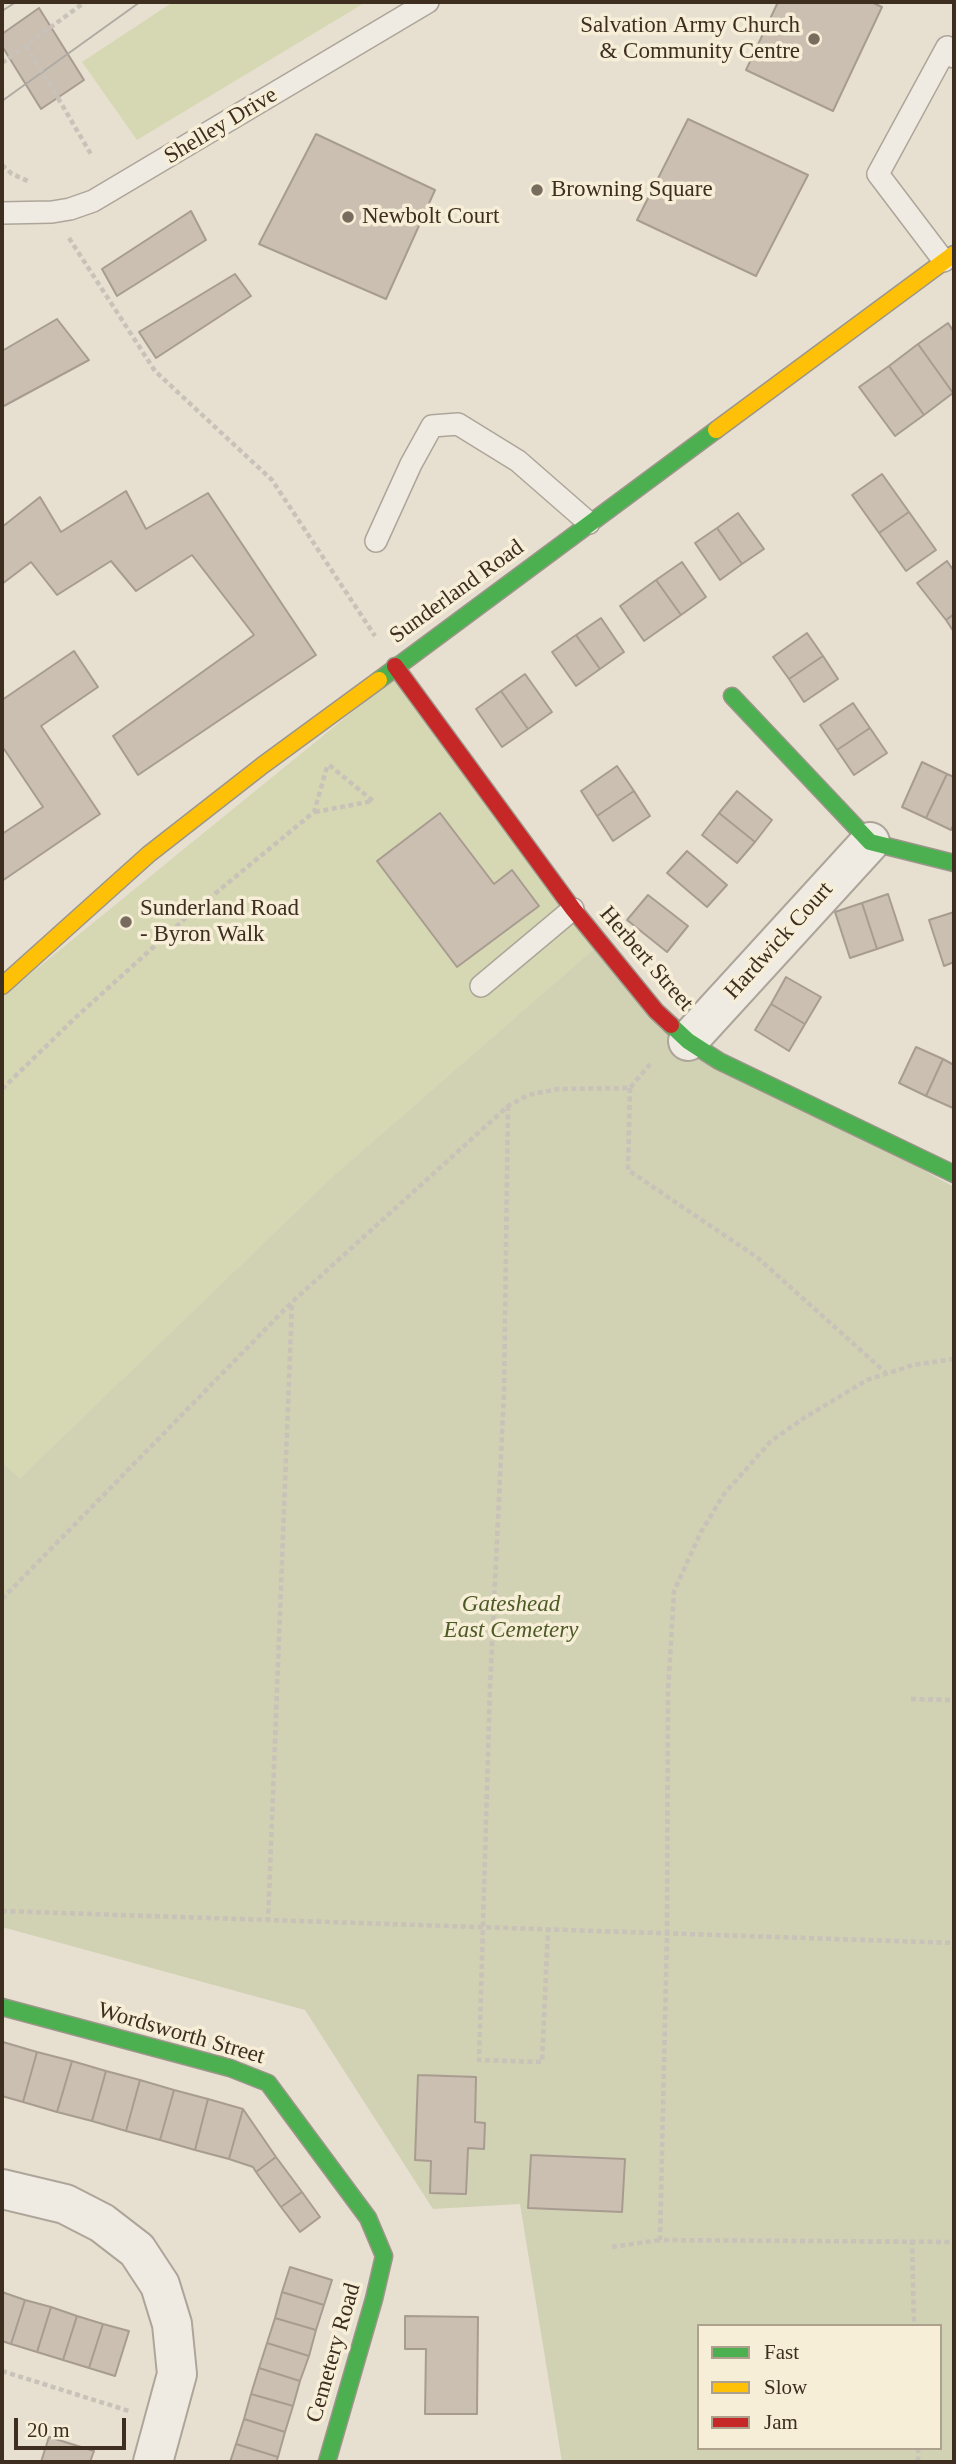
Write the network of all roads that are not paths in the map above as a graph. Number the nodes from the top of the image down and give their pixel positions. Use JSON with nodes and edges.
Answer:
{"nodes":[{"id":1,"x":428,"y":2,"type":"edge"},
{"id":2,"x":954,"y":57,"type":"edge"},
{"id":3,"x":2,"y":213,"type":"edge"},
{"id":4,"x":949,"y":257,"type":"edge"},
{"id":5,"x":589,"y":523,"type":"junction"},
{"id":6,"x":376,"y":541,"type":"dead end"},
{"id":7,"x":395,"y":666,"type":"junction"},
{"id":8,"x":732,"y":696,"type":"dead end"},
{"id":9,"x":870,"y":842,"type":"junction"},
{"id":10,"x":954,"y":863,"type":"edge"},
{"id":11,"x":573,"y":909,"type":"junction"},
{"id":12,"x":2,"y":986,"type":"edge"},
{"id":13,"x":481,"y":986,"type":"dead end"},
{"id":14,"x":688,"y":1041,"type":"junction"},
{"id":15,"x":954,"y":1174,"type":"edge"},
{"id":16,"x":2,"y":2007,"type":"edge"},
{"id":17,"x":2,"y":2189,"type":"edge"},
{"id":18,"x":384,"y":2256,"type":"joint"},
{"id":19,"x":153,"y":2462,"type":"edge"},
{"id":20,"x":327,"y":2462,"type":"edge"}],
"edges":[{"from":1,"to":3,"type":"lane","name":"Shelley Drive"},
{"from":2,"to":4,"type":"lane"},
{"from":4,"to":5,"type":"street","name":"Sunderland Road"},
{"from":5,"to":6,"type":"lane"},
{"from":5,"to":7,"type":"street","name":"Sunderland Road"},
{"from":7,"to":11,"type":"street","name":"Herbert Street"},
{"from":7,"to":12,"type":"street","name":"Sunderland Road"},
{"from":8,"to":9,"type":"street"},
{"from":9,"to":10,"type":"street"},
{"from":9,"to":14,"type":"street","name":"Hardwick Court"},
{"from":11,"to":13,"type":"lane"},
{"from":11,"to":14,"type":"street","name":"Herbert Street"},
{"from":14,"to":15,"type":"street","name":"Herbert Street"},
{"from":16,"to":18,"type":"street","name":"Wordsworth Street"},
{"from":17,"to":19,"type":"street"},
{"from":18,"to":20,"type":"street","name":"Cemetery Road"}]}
